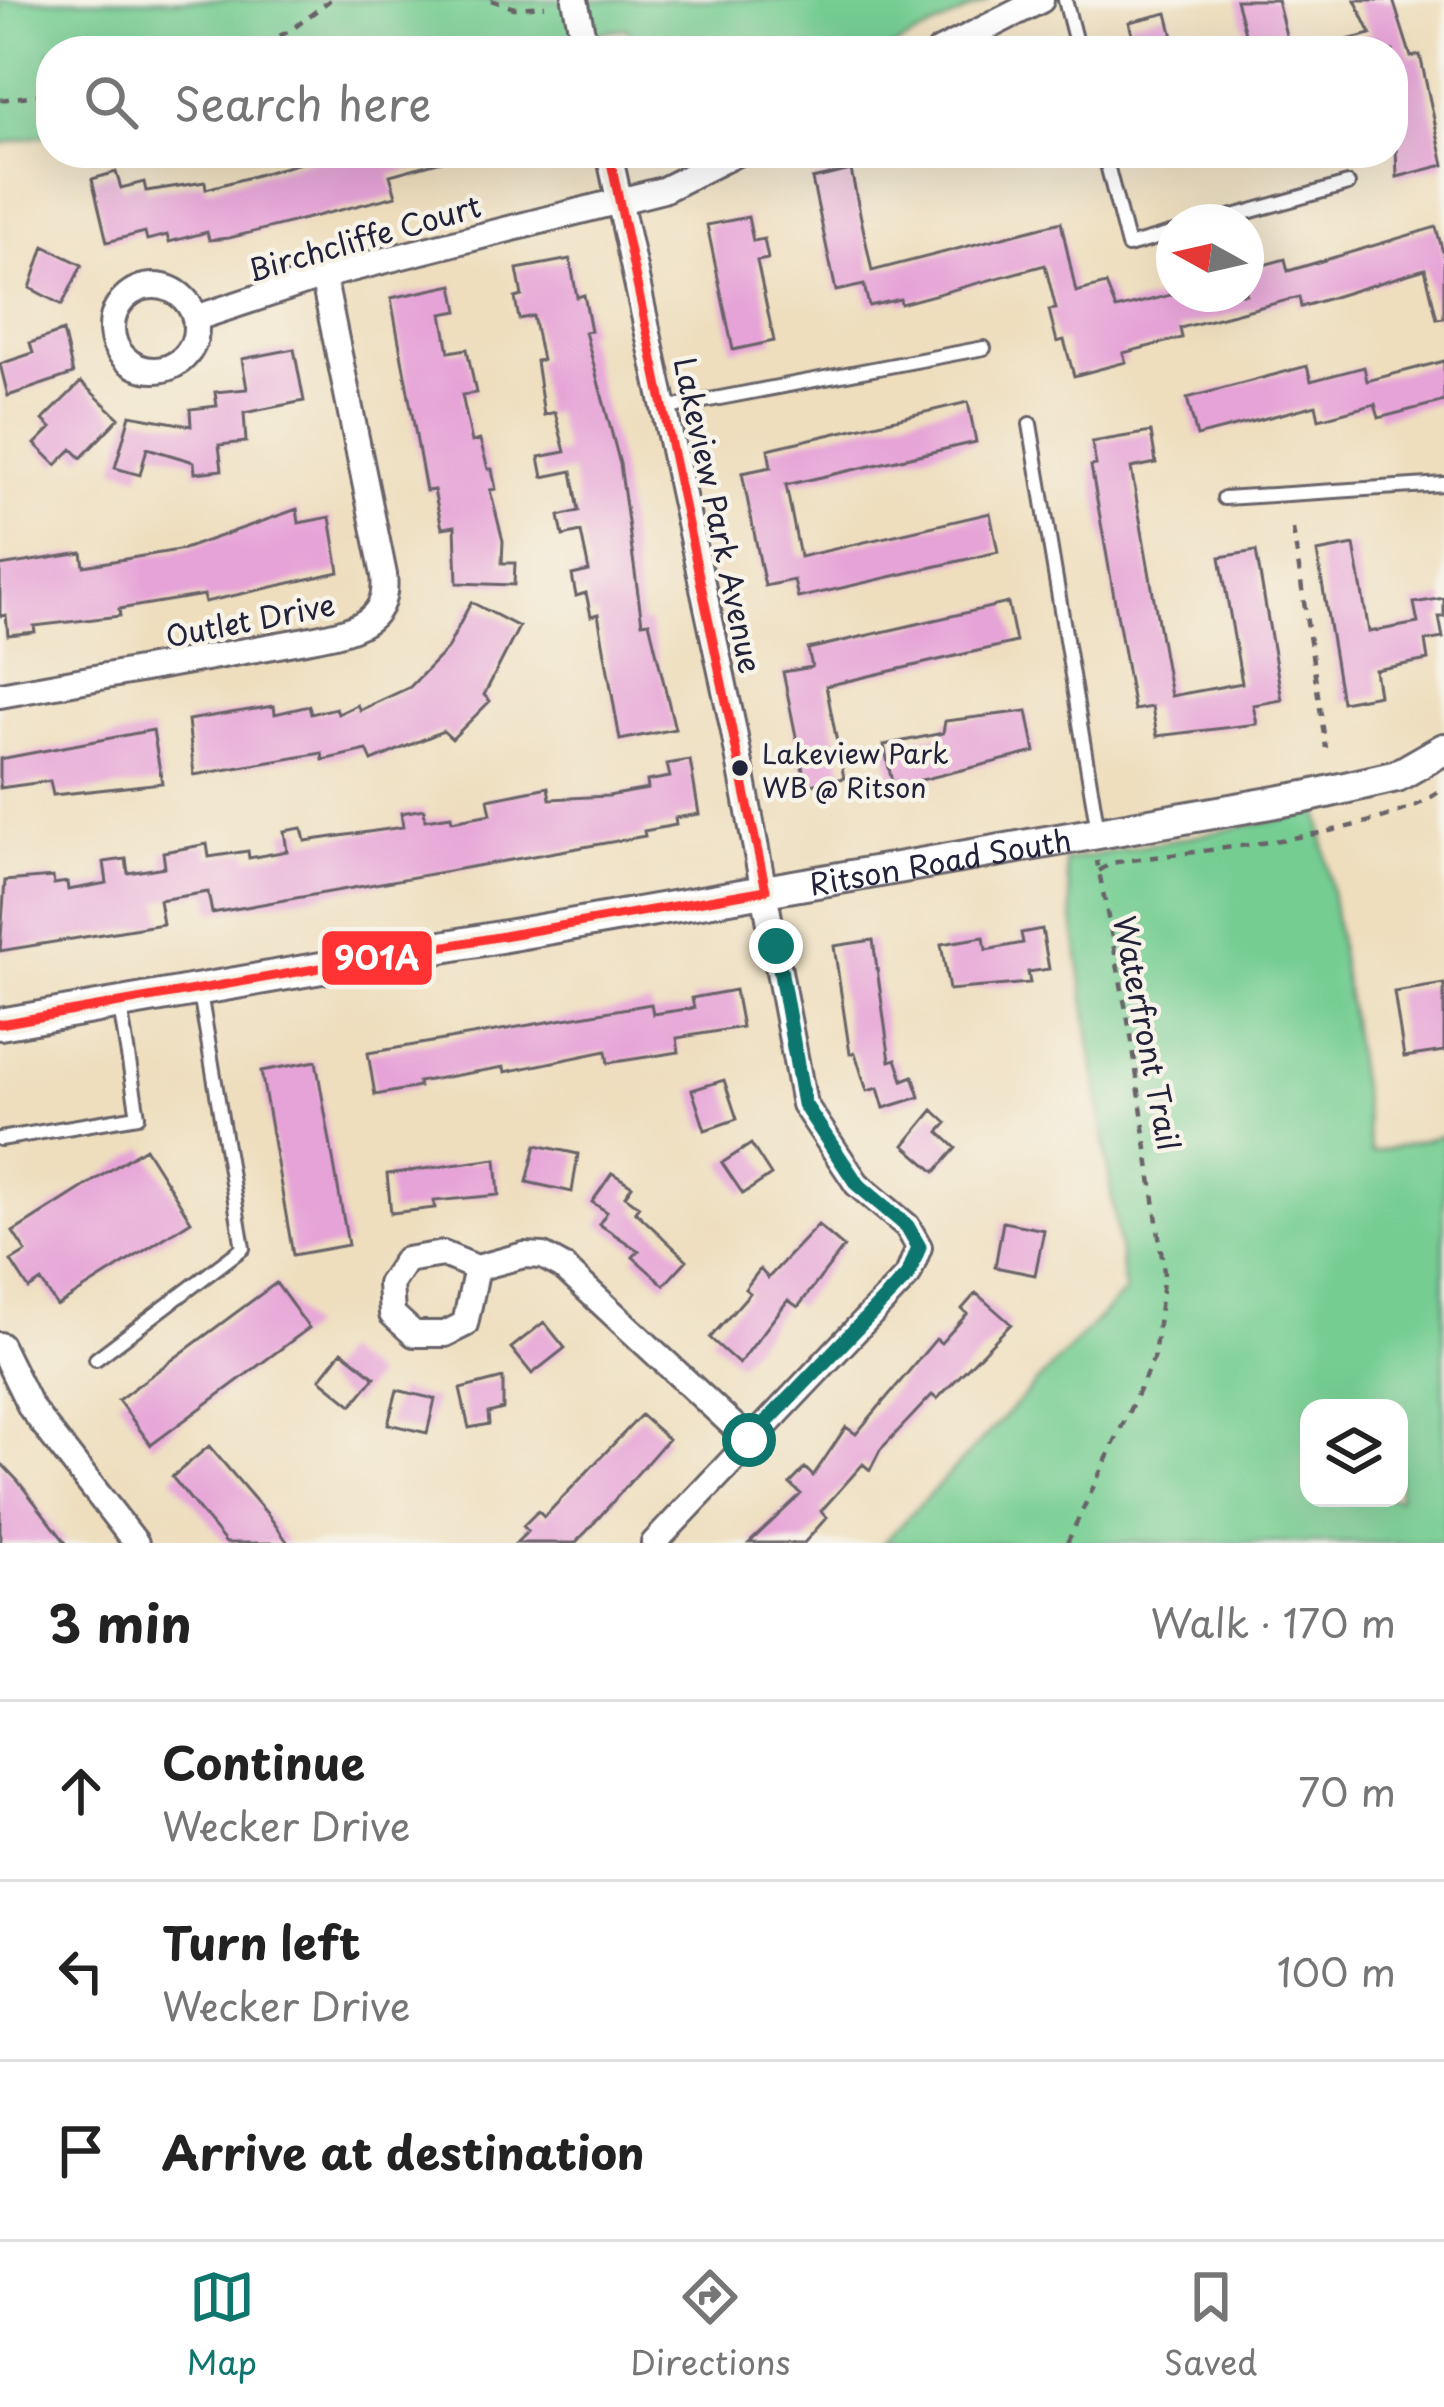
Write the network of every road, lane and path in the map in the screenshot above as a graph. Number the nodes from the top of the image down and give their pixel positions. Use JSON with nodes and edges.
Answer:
{"nodes":[{"id":1,"x":330,"y":0,"type":"edge"},
{"id":2,"x":491,"y":0,"type":"edge"},
{"id":3,"x":575,"y":0,"type":"edge"},
{"id":4,"x":1041,"y":0,"type":"edge"},
{"id":5,"x":1065,"y":0,"type":"edge"},
{"id":6,"x":544,"y":6,"type":"dead end"},
{"id":7,"x":279,"y":36,"type":"edge"},
{"id":8,"x":583,"y":36,"type":"edge"},
{"id":9,"x":970,"y":36,"type":"edge"},
{"id":10,"x":1074,"y":36,"type":"edge"},
{"id":11,"x":36,"y":95,"type":"edge"},
{"id":12,"x":0,"y":100,"type":"edge"},
{"id":13,"x":612,"y":168,"type":"edge"},
{"id":14,"x":707,"y":168,"type":"edge"},
{"id":15,"x":1108,"y":168,"type":"edge"},
{"id":16,"x":1348,"y":184,"type":"dead end"},
{"id":17,"x":620,"y":202,"type":"junction"},
{"id":18,"x":1264,"y":207,"type":"edge"},
{"id":19,"x":1156,"y":237,"type":"edge"},
{"id":20,"x":323,"y":276,"type":"junction"},
{"id":21,"x":196,"y":318,"type":"dead end"},
{"id":22,"x":984,"y":348,"type":"dead end"},
{"id":23,"x":667,"y":408,"type":"junction"},
{"id":24,"x":1030,"y":424,"type":"dead end"},
{"id":25,"x":1444,"y":484,"type":"edge"},
{"id":26,"x":1224,"y":498,"type":"dead end"},
{"id":27,"x":1293,"y":529,"type":"dead end"},
{"id":28,"x":0,"y":695,"type":"edge"},
{"id":29,"x":1326,"y":748,"type":"dead end"},
{"id":30,"x":1444,"y":748,"type":"edge"},
{"id":31,"x":1444,"y":787,"type":"edge"},
{"id":32,"x":1098,"y":832,"type":"junction"},
{"id":33,"x":766,"y":890,"type":"junction"},
{"id":34,"x":200,"y":988,"type":"junction"},
{"id":35,"x":119,"y":1003,"type":"junction"},
{"id":36,"x":0,"y":1024,"type":"edge"},
{"id":37,"x":0,"y":1139,"type":"edge"},
{"id":38,"x":476,"y":1268,"type":"dead end"},
{"id":39,"x":0,"y":1345,"type":"edge"},
{"id":40,"x":96,"y":1359,"type":"dead end"},
{"id":41,"x":749,"y":1440,"type":"junction"},
{"id":42,"x":136,"y":1543,"type":"edge"},
{"id":43,"x":654,"y":1543,"type":"edge"},
{"id":44,"x":1067,"y":1543,"type":"edge"}],
"edges":[{"from":1,"to":7,"type":"path"},
{"from":2,"to":6,"type":"path"},
{"from":3,"to":8,"type":"street"},
{"from":4,"to":9,"type":"street"},
{"from":5,"to":10,"type":"lane"},
{"from":11,"to":12,"type":"path"},
{"from":13,"to":17,"type":"street","name":"Lakeview Park Avenue"},
{"from":14,"to":17,"type":"street","name":"Birchcliffe Court"},
{"from":15,"to":19,"type":"lane"},
{"from":16,"to":18,"type":"lane"},
{"from":17,"to":20,"type":"street","name":"Birchcliffe Court"},
{"from":17,"to":23,"type":"street","name":"Lakeview Park Avenue"},
{"from":20,"to":21,"type":"street","name":"Birchcliffe Court"},
{"from":20,"to":28,"type":"street","name":"Outlet Drive"},
{"from":22,"to":23,"type":"lane"},
{"from":23,"to":33,"type":"street","name":"Lakeview Park Avenue"},
{"from":24,"to":32,"type":"lane"},
{"from":25,"to":26,"type":"lane"},
{"from":27,"to":29,"type":"path"},
{"from":30,"to":32,"type":"street","name":"Ritson Road South"},
{"from":31,"to":44,"type":"path","name":"Waterfront Trail"},
{"from":32,"to":33,"type":"street","name":"Ritson Road South"},
{"from":33,"to":34,"type":"street","name":"Ritson Road South"},
{"from":33,"to":41,"type":"street","name":"Lakeview Park Avenue"},
{"from":34,"to":35,"type":"street","name":"Ritson Road South"},
{"from":34,"to":40,"type":"lane"},
{"from":35,"to":36,"type":"street","name":"Ritson Road South"},
{"from":35,"to":37,"type":"lane"},
{"from":38,"to":41,"type":"street"},
{"from":39,"to":42,"type":"street"},
{"from":41,"to":43,"type":"street"}]}
